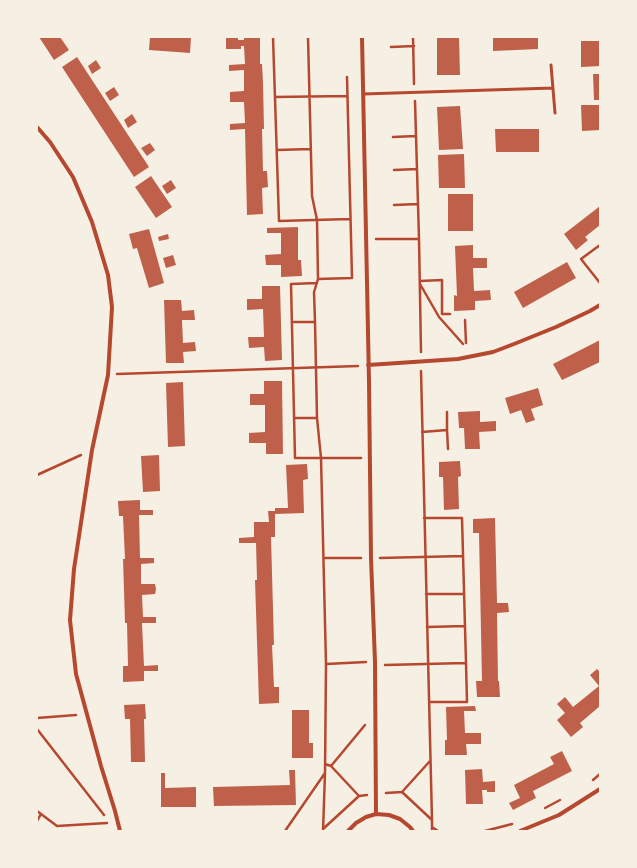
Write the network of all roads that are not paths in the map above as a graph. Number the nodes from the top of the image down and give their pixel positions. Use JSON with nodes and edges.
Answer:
{"nodes":[{"id":1,"x":362,"y":37,"type":"edge"},
{"id":2,"x":551,"y":65,"type":"dead end"},
{"id":3,"x":553,"y":88,"type":"junction"},
{"id":4,"x":363,"y":94,"type":"junction"},
{"id":5,"x":555,"y":113,"type":"dead end"},
{"id":6,"x":37,"y":127,"type":"edge"},
{"id":7,"x":600,"y":305,"type":"edge"},
{"id":8,"x":368,"y":365,"type":"junction"},
{"id":9,"x":600,"y":790,"type":"edge"},
{"id":10,"x":376,"y":814,"type":"junction"},
{"id":11,"x":120,"y":831,"type":"edge"},
{"id":12,"x":348,"y":831,"type":"edge"},
{"id":13,"x":413,"y":831,"type":"edge"},
{"id":14,"x":520,"y":831,"type":"edge"}],
"edges":[{"from":1,"to":4,"type":"street"},
{"from":2,"to":3,"type":"lane"},
{"from":3,"to":4,"type":"lane"},
{"from":3,"to":5,"type":"lane"},
{"from":4,"to":8,"type":"street"},
{"from":6,"to":11,"type":"street"},
{"from":7,"to":8,"type":"street"},
{"from":8,"to":10,"type":"street"},
{"from":9,"to":14,"type":"street"},
{"from":10,"to":12,"type":"street"},
{"from":10,"to":13,"type":"street"}]}
